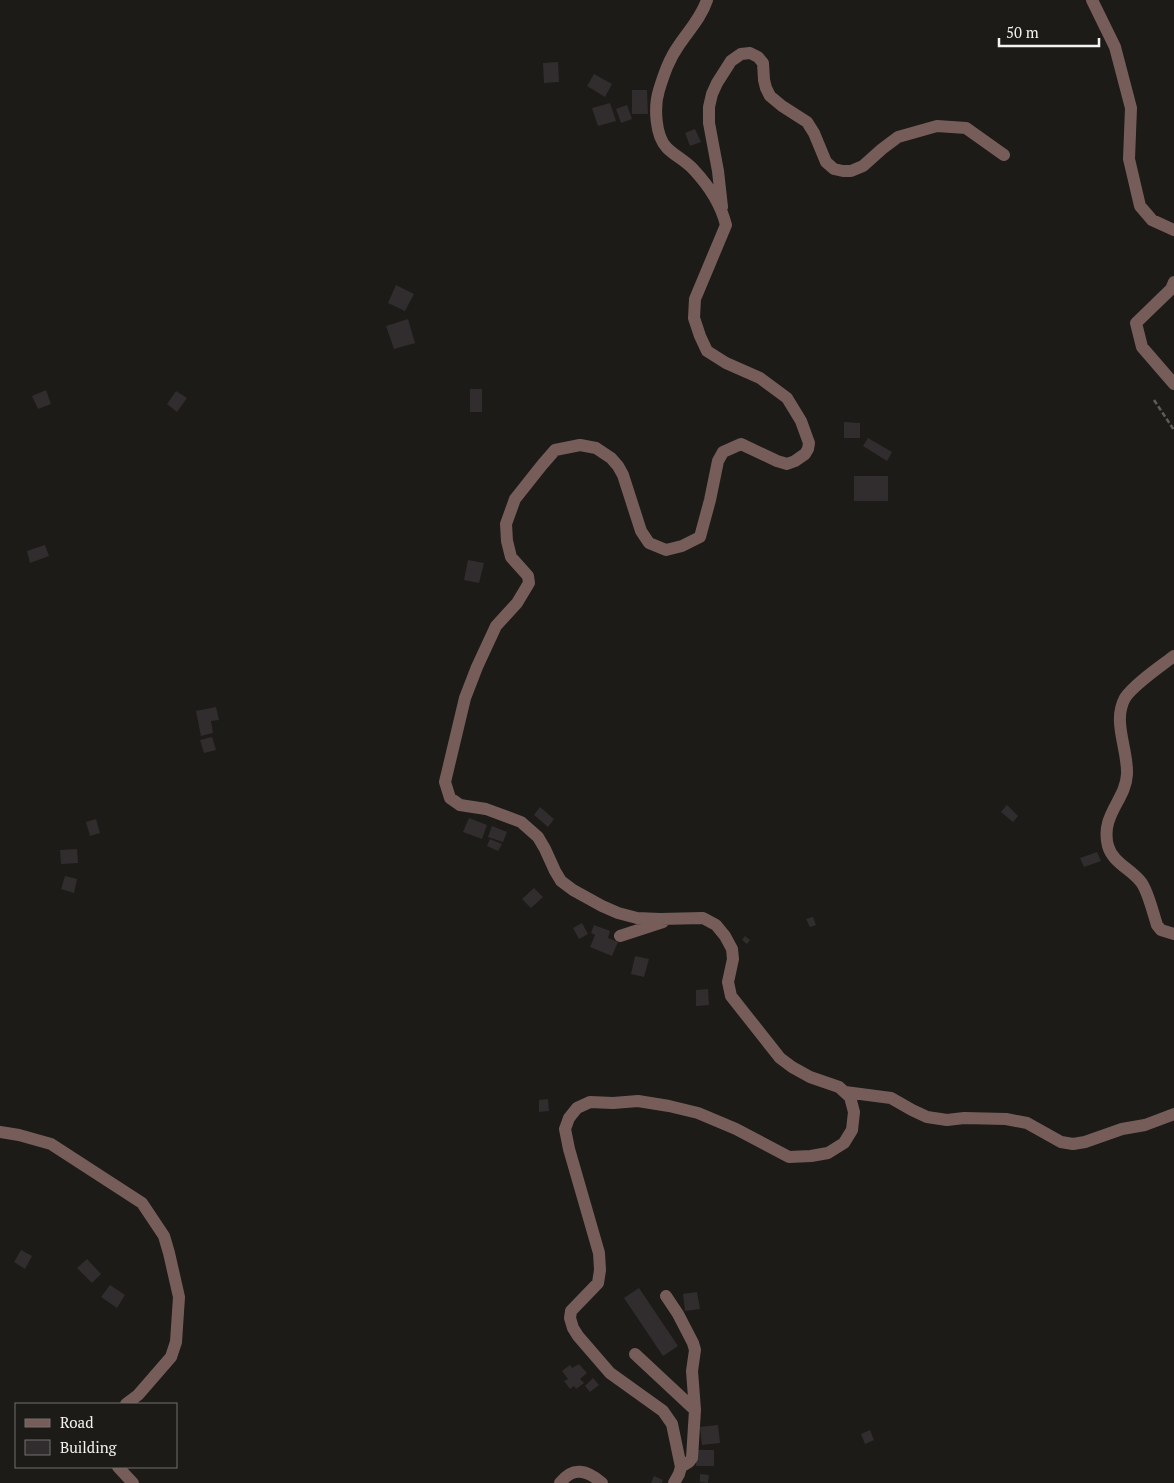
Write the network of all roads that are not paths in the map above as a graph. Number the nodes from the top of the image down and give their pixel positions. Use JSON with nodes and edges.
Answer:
{"nodes":[{"id":1,"x":707,"y":0,"type":"edge"},
{"id":2,"x":1092,"y":0,"type":"edge"},
{"id":3,"x":1004,"y":155,"type":"dead end"},
{"id":4,"x":723,"y":214,"type":"junction"},
{"id":5,"x":1174,"y":230,"type":"edge"},
{"id":6,"x":1174,"y":282,"type":"edge"},
{"id":7,"x":1174,"y":384,"type":"edge"},
{"id":8,"x":1174,"y":656,"type":"edge"},
{"id":9,"x":674,"y":919,"type":"junction"},
{"id":10,"x":1174,"y":934,"type":"edge"},
{"id":11,"x":620,"y":936,"type":"dead end"},
{"id":12,"x":845,"y":1092,"type":"junction"},
{"id":13,"x":1174,"y":1114,"type":"edge"},
{"id":14,"x":0,"y":1132,"type":"edge"},
{"id":15,"x":666,"y":1296,"type":"dead end"},
{"id":16,"x":635,"y":1354,"type":"dead end"},
{"id":17,"x":127,"y":1403,"type":"edge"},
{"id":18,"x":696,"y":1410,"type":"junction"},
{"id":19,"x":681,"y":1467,"type":"junction"},
{"id":20,"x":119,"y":1468,"type":"edge"},
{"id":21,"x":133,"y":1483,"type":"edge"},
{"id":22,"x":560,"y":1483,"type":"edge"},
{"id":23,"x":602,"y":1483,"type":"edge"},
{"id":24,"x":674,"y":1483,"type":"edge"}],
"edges":[{"from":1,"to":4,"type":"street"},
{"from":2,"to":5,"type":"street"},
{"from":3,"to":4,"type":"street"},
{"from":4,"to":9,"type":"street"},
{"from":6,"to":7,"type":"street"},
{"from":8,"to":10,"type":"street"},
{"from":9,"to":11,"type":"street"},
{"from":9,"to":12,"type":"street"},
{"from":12,"to":13,"type":"street"},
{"from":12,"to":19,"type":"street"},
{"from":14,"to":17,"type":"street"},
{"from":15,"to":18,"type":"street"},
{"from":16,"to":18,"type":"street"},
{"from":18,"to":19,"type":"street"},
{"from":19,"to":24,"type":"street"},
{"from":20,"to":21,"type":"street"},
{"from":22,"to":23,"type":"street"}]}
